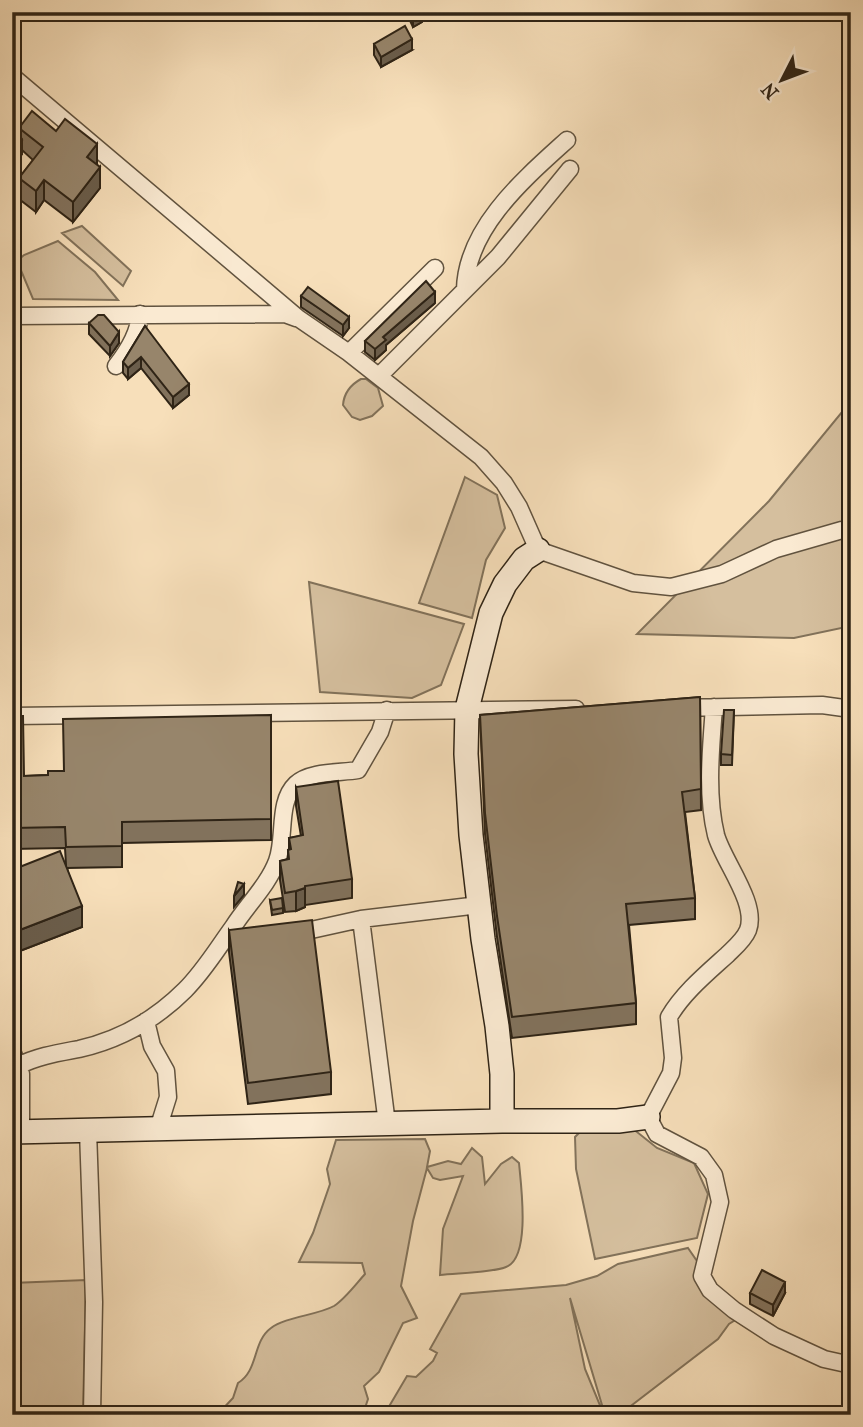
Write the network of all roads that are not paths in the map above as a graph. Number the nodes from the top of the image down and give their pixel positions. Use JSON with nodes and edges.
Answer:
{"nodes":[{"id":1,"x":12,"y":75,"type":"edge"},
{"id":2,"x":567,"y":140,"type":"dead end"},
{"id":3,"x":570,"y":169,"type":"dead end"},
{"id":4,"x":435,"y":268,"type":"dead end"},
{"id":5,"x":465,"y":290,"type":"junction"},
{"id":6,"x":140,"y":314,"type":"junction"},
{"id":7,"x":12,"y":316,"type":"edge"},
{"id":8,"x":298,"y":318,"type":"junction"},
{"id":9,"x":349,"y":353,"type":"junction"},
{"id":10,"x":116,"y":366,"type":"dead end"},
{"id":11,"x":379,"y":376,"type":"junction"},
{"id":12,"x":851,"y":530,"type":"edge"},
{"id":13,"x":538,"y":550,"type":"junction"},
{"id":14,"x":714,"y":707,"type":"junction"},
{"id":15,"x":667,"y":708,"type":"edge"},
{"id":16,"x":467,"y":709,"type":"junction"},
{"id":17,"x":586,"y":709,"type":"edge"},
{"id":18,"x":851,"y":709,"type":"edge"},
{"id":19,"x":387,"y":710,"type":"junction"},
{"id":20,"x":12,"y":716,"type":"edge"},
{"id":21,"x":479,"y":905,"type":"junction"},
{"id":22,"x":242,"y":914,"type":"junction"},
{"id":23,"x":361,"y":919,"type":"junction"},
{"id":24,"x":254,"y":933,"type":"edge"},
{"id":25,"x":272,"y":935,"type":"edge"},
{"id":26,"x":146,"y":1021,"type":"junction"},
{"id":27,"x":15,"y":1058,"type":"edge"},
{"id":28,"x":648,"y":1117,"type":"junction"},
{"id":29,"x":502,"y":1121,"type":"junction"},
{"id":30,"x":387,"y":1124,"type":"junction"},
{"id":31,"x":158,"y":1129,"type":"junction"},
{"id":32,"x":88,"y":1131,"type":"junction"},
{"id":33,"x":17,"y":1132,"type":"edge"},
{"id":34,"x":850,"y":1363,"type":"edge"},
{"id":35,"x":92,"y":1415,"type":"edge"}],
"edges":[{"from":1,"to":8,"type":"street"},
{"from":2,"to":5,"type":"street"},
{"from":3,"to":5,"type":"street"},
{"from":4,"to":9,"type":"street"},
{"from":5,"to":11,"type":"street"},
{"from":6,"to":7,"type":"street"},
{"from":6,"to":8,"type":"street"},
{"from":6,"to":10,"type":"street"},
{"from":8,"to":9,"type":"street"},
{"from":9,"to":11,"type":"street"},
{"from":11,"to":13,"type":"street"},
{"from":12,"to":13,"type":"street"},
{"from":13,"to":16,"type":"street"},
{"from":14,"to":15,"type":"street"},
{"from":14,"to":18,"type":"street"},
{"from":14,"to":28,"type":"street"},
{"from":16,"to":17,"type":"street"},
{"from":16,"to":19,"type":"street"},
{"from":16,"to":21,"type":"street"},
{"from":19,"to":20,"type":"street"},
{"from":19,"to":22,"type":"street"},
{"from":21,"to":23,"type":"street"},
{"from":21,"to":29,"type":"street"},
{"from":22,"to":24,"type":"street"},
{"from":22,"to":26,"type":"street"},
{"from":23,"to":25,"type":"street"},
{"from":23,"to":30,"type":"street"},
{"from":26,"to":27,"type":"street"},
{"from":26,"to":31,"type":"street"},
{"from":27,"to":33,"type":"street"},
{"from":28,"to":29,"type":"street"},
{"from":28,"to":34,"type":"street"},
{"from":29,"to":30,"type":"street"},
{"from":30,"to":31,"type":"street"},
{"from":31,"to":32,"type":"street"},
{"from":32,"to":33,"type":"street"},
{"from":32,"to":35,"type":"street"}]}
